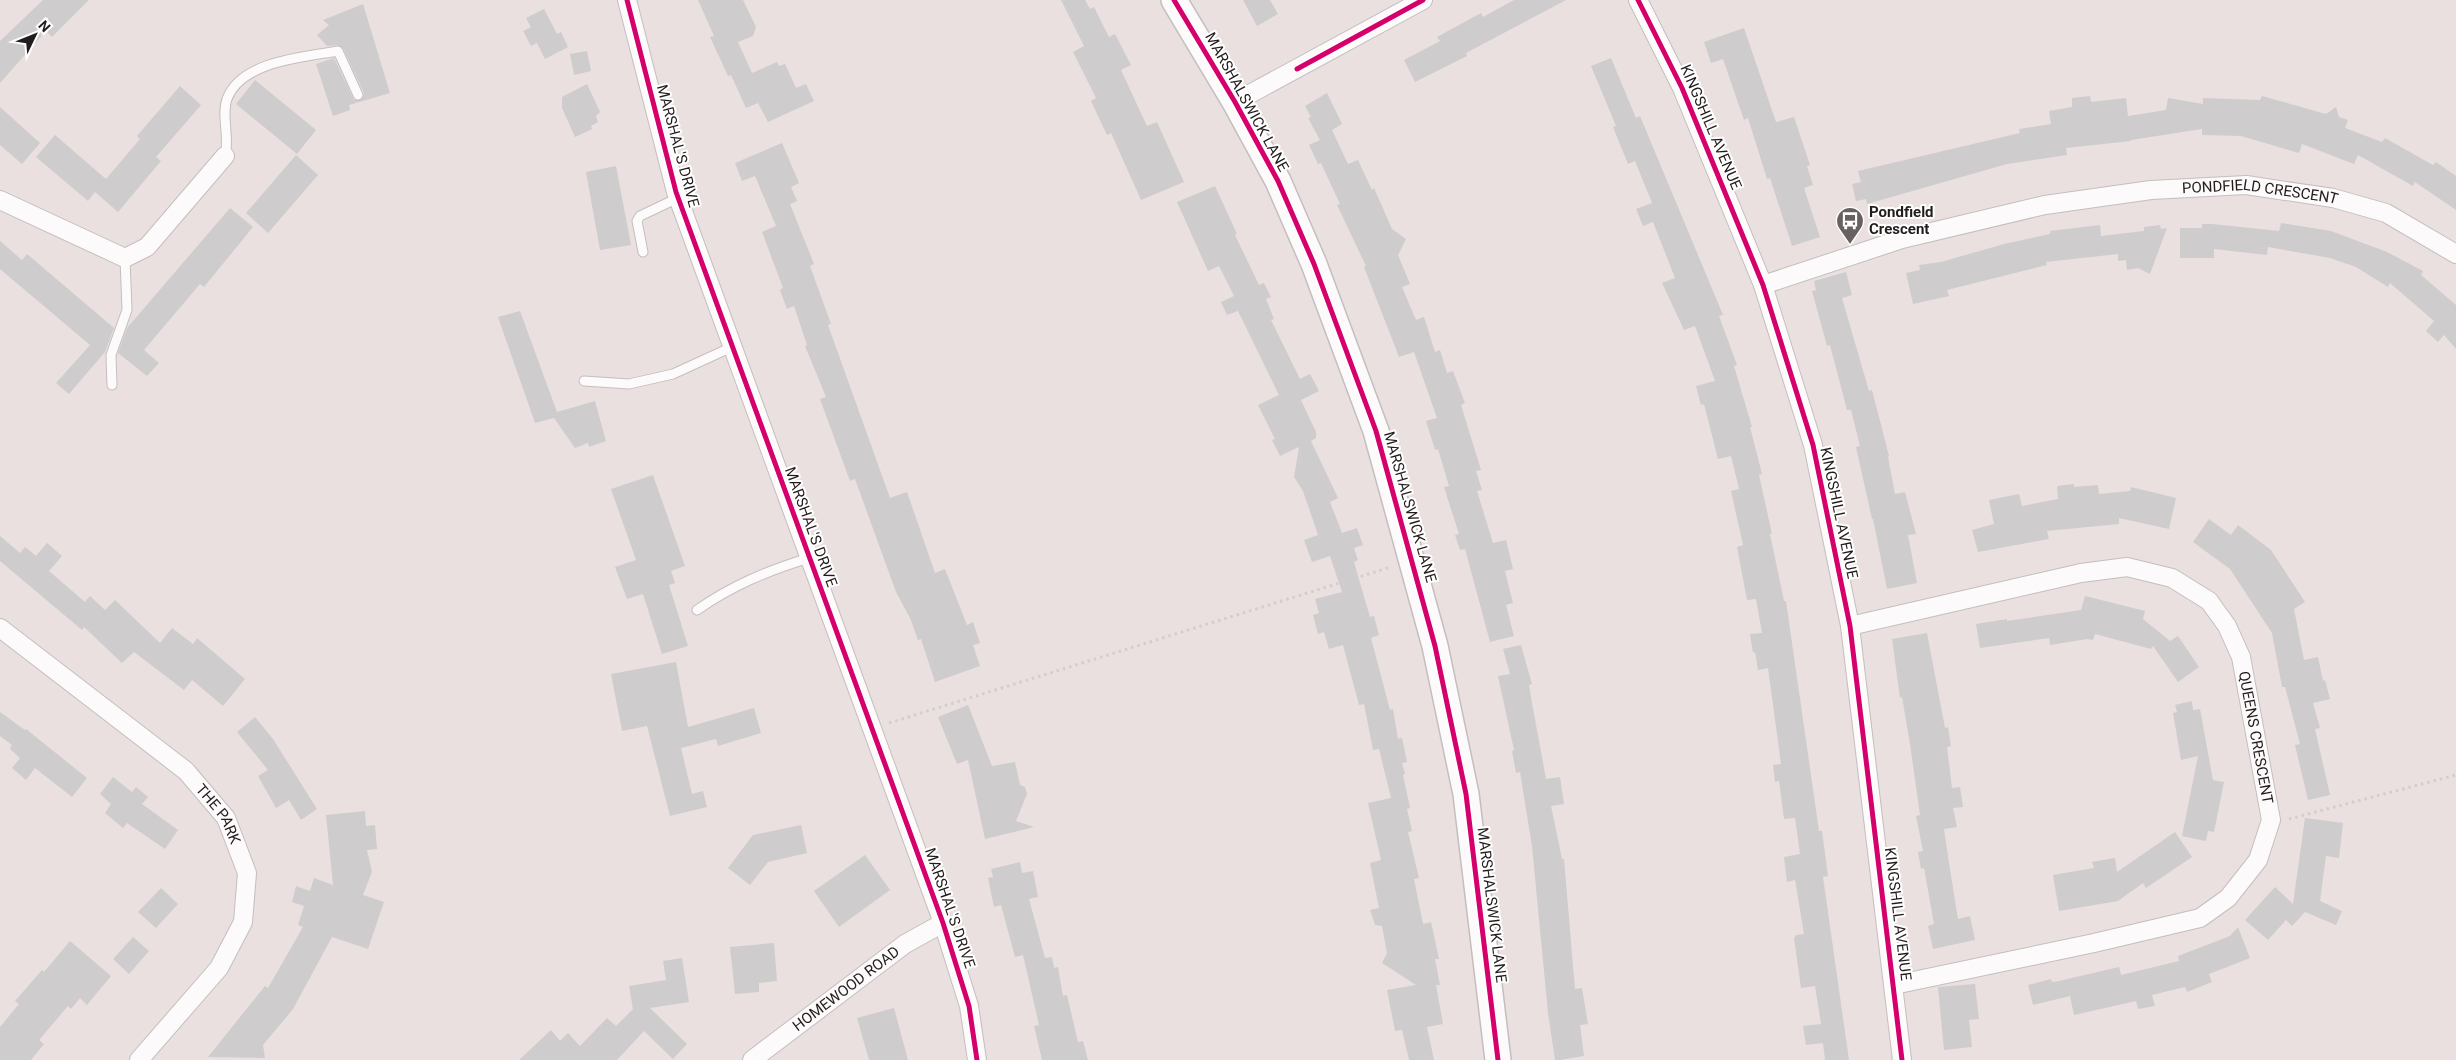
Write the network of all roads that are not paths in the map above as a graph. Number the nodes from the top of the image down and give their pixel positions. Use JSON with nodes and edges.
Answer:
{"nodes":[{"id":1,"x":627,"y":0,"type":"edge"},
{"id":2,"x":1174,"y":0,"type":"edge"},
{"id":3,"x":1423,"y":0,"type":"edge"},
{"id":4,"x":1638,"y":0,"type":"edge"},
{"id":5,"x":358,"y":95,"type":"dead end"},
{"id":6,"x":1235,"y":102,"type":"junction"},
{"id":7,"x":225,"y":156,"type":"joint"},
{"id":8,"x":678,"y":198,"type":"junction"},
{"id":9,"x":0,"y":200,"type":"edge"},
{"id":10,"x":643,"y":252,"type":"dead end"},
{"id":11,"x":2456,"y":254,"type":"edge"},
{"id":12,"x":125,"y":258,"type":"junction"},
{"id":13,"x":1763,"y":285,"type":"junction"},
{"id":14,"x":732,"y":347,"type":"junction"},
{"id":15,"x":584,"y":381,"type":"dead end"},
{"id":16,"x":112,"y":385,"type":"dead end"},
{"id":17,"x":809,"y":558,"type":"junction"},
{"id":18,"x":697,"y":610,"type":"dead end"},
{"id":19,"x":1850,"y":626,"type":"junction"},
{"id":20,"x":0,"y":628,"type":"edge"},
{"id":21,"x":943,"y":923,"type":"junction"},
{"id":22,"x":1894,"y":985,"type":"junction"},
{"id":23,"x":139,"y":1060,"type":"edge"},
{"id":24,"x":752,"y":1060,"type":"edge"},
{"id":25,"x":977,"y":1060,"type":"edge"},
{"id":26,"x":1498,"y":1060,"type":"edge"},
{"id":27,"x":1902,"y":1060,"type":"edge"}],
"edges":[{"from":1,"to":8,"type":"street","name":"MARSHAL'S DRIVE"},
{"from":2,"to":6,"type":"street","name":"MARSHALSWICK LANE"},
{"from":3,"to":6,"type":"street"},
{"from":4,"to":13,"type":"street","name":"KINGSHILL AVENUE"},
{"from":5,"to":7,"type":"lane"},
{"from":6,"to":26,"type":"street","name":"MARSHALSWICK LANE"},
{"from":7,"to":12,"type":"street"},
{"from":8,"to":10,"type":"lane"},
{"from":8,"to":14,"type":"street","name":"MARSHAL'S DRIVE"},
{"from":9,"to":12,"type":"street"},
{"from":11,"to":13,"type":"street","name":"PONDFIELD CRESCENT"},
{"from":12,"to":16,"type":"lane"},
{"from":13,"to":19,"type":"street","name":"KINGSHILL AVENUE"},
{"from":14,"to":15,"type":"lane"},
{"from":14,"to":17,"type":"street","name":"MARSHAL'S DRIVE"},
{"from":17,"to":18,"type":"lane"},
{"from":17,"to":21,"type":"street","name":"MARSHAL'S DRIVE"},
{"from":19,"to":22,"type":"street","name":"KINGSHILL AVENUE"},
{"from":19,"to":22,"type":"street","name":"QUEENS CRESCENT"},
{"from":20,"to":23,"type":"street","name":"THE PARK"},
{"from":21,"to":24,"type":"street","name":"HOMEWOOD ROAD"},
{"from":21,"to":25,"type":"street","name":"MARSHAL'S DRIVE"},
{"from":22,"to":27,"type":"street","name":"KINGSHILL AVENUE"}]}
